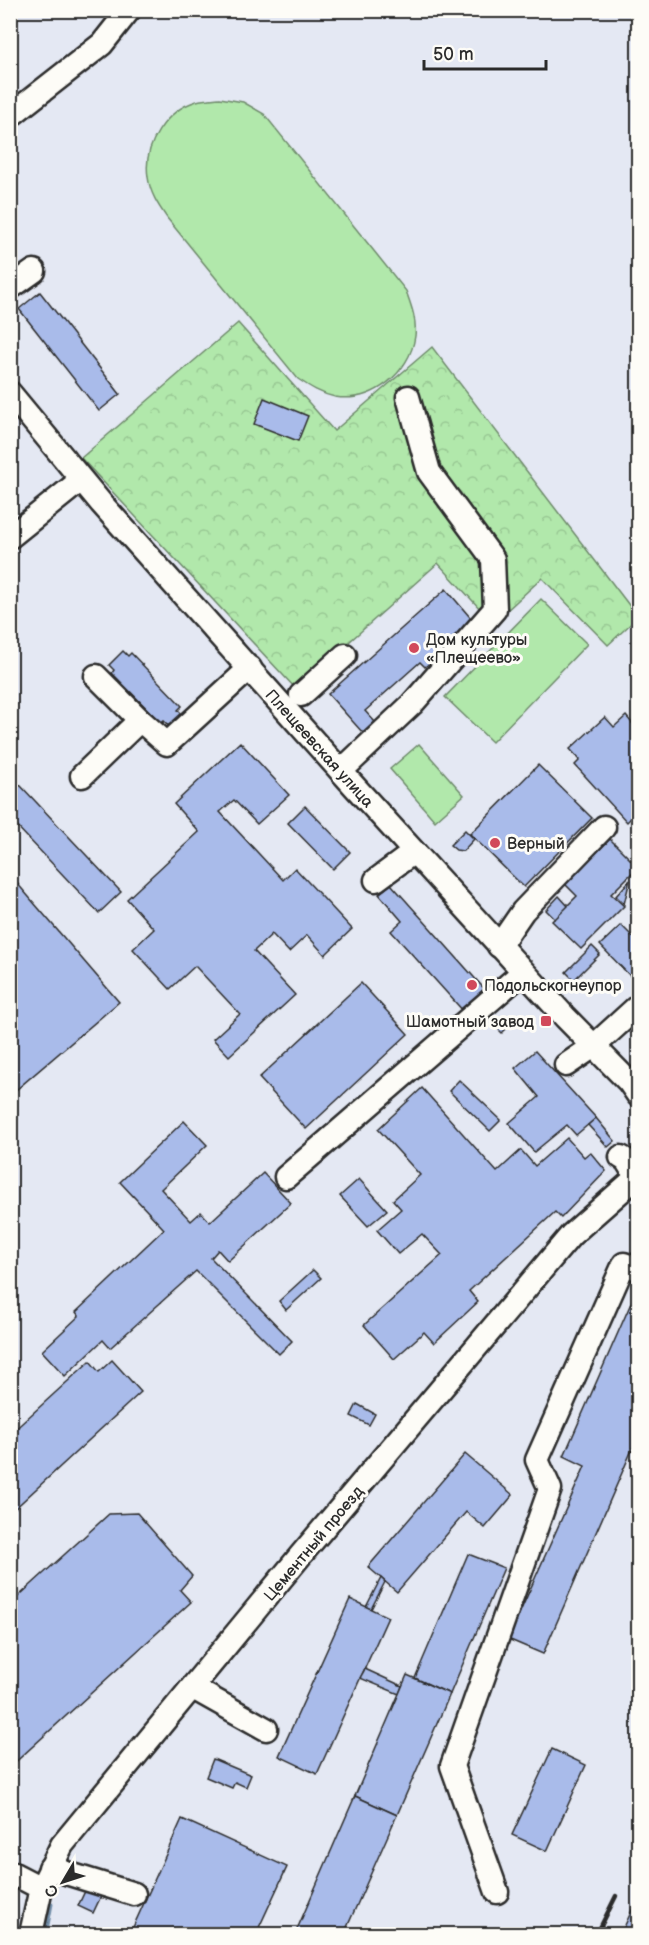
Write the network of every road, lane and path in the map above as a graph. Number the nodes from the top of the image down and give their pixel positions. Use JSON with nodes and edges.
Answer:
{"nodes":[{"id":1,"x":129,"y":10,"type":"edge"},
{"id":2,"x":14,"y":109,"type":"edge"},
{"id":3,"x":34,"y":271,"type":"dead end"},
{"id":4,"x":10,"y":288,"type":"edge"},
{"id":5,"x":10,"y":393,"type":"edge"},
{"id":6,"x":408,"y":397,"type":"dead end"},
{"id":7,"x":81,"y":480,"type":"junction"},
{"id":8,"x":10,"y":537,"type":"edge"},
{"id":9,"x":345,"y":655,"type":"dead end"},
{"id":10,"x":250,"y":668,"type":"junction"},
{"id":11,"x":96,"y":676,"type":"dead end"},
{"id":12,"x":301,"y":695,"type":"dead end"},
{"id":13,"x":140,"y":720,"type":"junction"},
{"id":14,"x":341,"y":771,"type":"junction"},
{"id":15,"x":82,"y":777,"type":"dead end"},
{"id":16,"x":603,"y":827,"type":"dead end"},
{"id":17,"x":414,"y":852,"type":"junction"},
{"id":18,"x":376,"y":880,"type":"dead end"},
{"id":19,"x":499,"y":946,"type":"junction"},
{"id":20,"x":523,"y":972,"type":"junction"},
{"id":21,"x":639,"y":1006,"type":"edge"},
{"id":22,"x":594,"y":1046,"type":"junction"},
{"id":23,"x":566,"y":1065,"type":"dead end"},
{"id":24,"x":639,"y":1095,"type":"edge"},
{"id":25,"x":621,"y":1157,"type":"dead end"},
{"id":26,"x":286,"y":1177,"type":"dead end"},
{"id":27,"x":638,"y":1177,"type":"edge"},
{"id":28,"x":639,"y":1269,"type":"edge"},
{"id":29,"x":193,"y":1688,"type":"junction"},
{"id":30,"x":266,"y":1729,"type":"dead end"},
{"id":31,"x":10,"y":1872,"type":"edge"},
{"id":32,"x":45,"y":1878,"type":"junction"},
{"id":33,"x":497,"y":1892,"type":"dead end"},
{"id":34,"x":134,"y":1894,"type":"dead end"},
{"id":35,"x":31,"y":1935,"type":"edge"}],
"edges":[{"from":1,"to":2,"type":"street"},
{"from":3,"to":4,"type":"street"},
{"from":5,"to":7,"type":"street","name":"Плещеевская улица"},
{"from":6,"to":14,"type":"street"},
{"from":7,"to":8,"type":"street"},
{"from":7,"to":10,"type":"street","name":"Плещеевская улица"},
{"from":9,"to":12,"type":"street"},
{"from":10,"to":13,"type":"street"},
{"from":10,"to":14,"type":"street","name":"Плещеевская улица"},
{"from":11,"to":13,"type":"street"},
{"from":13,"to":15,"type":"street"},
{"from":14,"to":17,"type":"street","name":"Плещеевская улица"},
{"from":16,"to":19,"type":"street"},
{"from":17,"to":18,"type":"street"},
{"from":17,"to":19,"type":"street","name":"Плещеевская улица"},
{"from":19,"to":20,"type":"street","name":"Плещеевская улица"},
{"from":20,"to":22,"type":"street","name":"Плещеевская улица"},
{"from":20,"to":26,"type":"street"},
{"from":21,"to":22,"type":"street"},
{"from":22,"to":23,"type":"street"},
{"from":22,"to":24,"type":"street","name":"Плещеевская улица"},
{"from":25,"to":27,"type":"street"},
{"from":27,"to":29,"type":"street","name":"Цементный проезд"},
{"from":28,"to":33,"type":"street"},
{"from":29,"to":30,"type":"street"},
{"from":29,"to":32,"type":"street","name":"Цементный проезд"},
{"from":31,"to":32,"type":"street"},
{"from":32,"to":34,"type":"street"},
{"from":32,"to":35,"type":"street","name":"Цементный проезд"}]}
